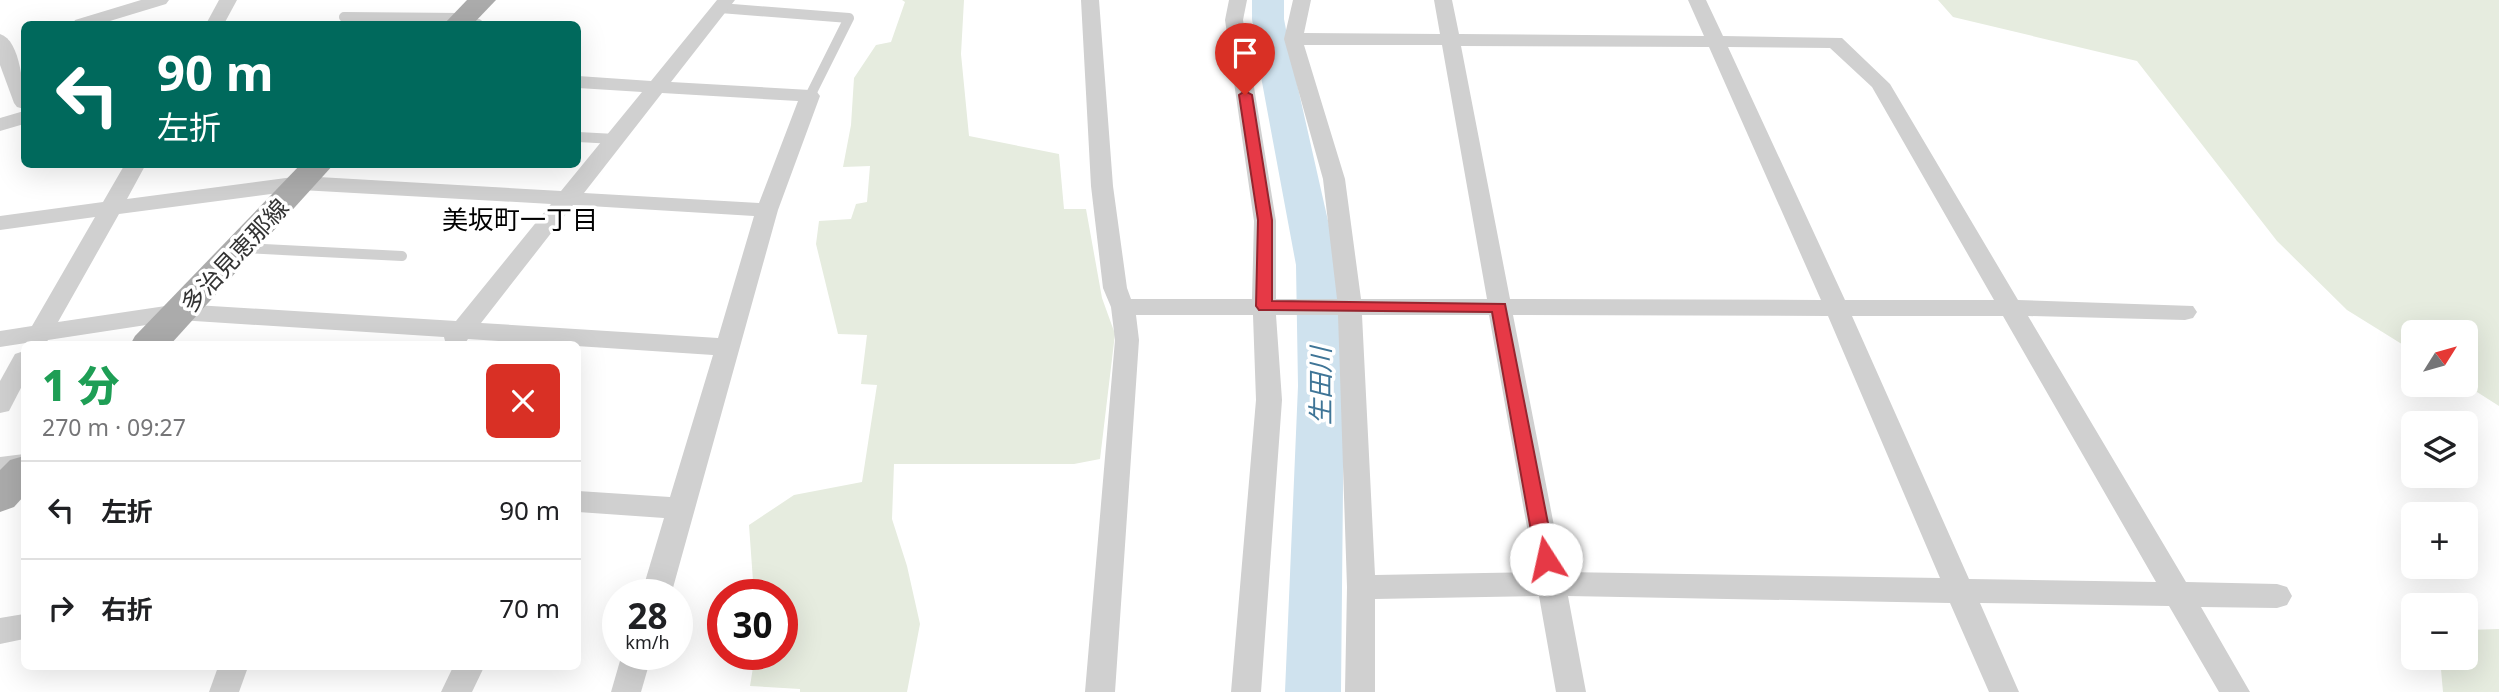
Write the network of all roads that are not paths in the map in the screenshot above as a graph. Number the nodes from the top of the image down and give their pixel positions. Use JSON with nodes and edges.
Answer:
{"nodes":[{"id":1,"x":160,"y":0,"type":"edge"},
{"id":2,"x":228,"y":0,"type":"edge"},
{"id":3,"x":1090,"y":0,"type":"edge"},
{"id":4,"x":1238,"y":0,"type":"edge"},
{"id":5,"x":1302,"y":0,"type":"edge"},
{"id":6,"x":1443,"y":0,"type":"edge"},
{"id":7,"x":1697,"y":0,"type":"edge"},
{"id":8,"x":723,"y":4,"type":"edge"},
{"id":9,"x":344,"y":17,"type":"dead end"},
{"id":10,"x":468,"y":18,"type":"edge"},
{"id":11,"x":92,"y":21,"type":"edge"},
{"id":12,"x":217,"y":21,"type":"edge"},
{"id":13,"x":1293,"y":39,"type":"junction"},
{"id":14,"x":1451,"y":41,"type":"junction"},
{"id":15,"x":1715,"y":41,"type":"junction"},
{"id":16,"x":21,"y":44,"type":"edge"},
{"id":17,"x":1,"y":47,"type":"edge"},
{"id":18,"x":581,"y":82,"type":"edge"},
{"id":19,"x":658,"y":86,"type":"junction"},
{"id":20,"x":21,"y":96,"type":"edge"},
{"id":21,"x":810,"y":96,"type":"junction"},
{"id":22,"x":21,"y":118,"type":"edge"},
{"id":23,"x":0,"y":125,"type":"edge"},
{"id":24,"x":581,"y":137,"type":"edge"},
{"id":25,"x":615,"y":139,"type":"junction"},
{"id":26,"x":134,"y":168,"type":"edge"},
{"id":27,"x":310,"y":174,"type":"edge"},
{"id":28,"x":569,"y":198,"type":"junction"},
{"id":29,"x":111,"y":208,"type":"junction"},
{"id":30,"x":766,"y":210,"type":"junction"},
{"id":31,"x":0,"y":223,"type":"edge"},
{"id":32,"x":242,"y":248,"type":"junction"},
{"id":33,"x":402,"y":256,"type":"dead end"},
{"id":34,"x":1350,"y":305,"type":"junction"},
{"id":35,"x":1264,"y":306,"type":"junction"},
{"id":36,"x":1123,"y":307,"type":"junction"},
{"id":37,"x":1499,"y":307,"type":"junction"},
{"id":38,"x":2010,"y":308,"type":"junction"},
{"id":39,"x":1837,"y":309,"type":"junction"},
{"id":40,"x":179,"y":312,"type":"junction"},
{"id":41,"x":2185,"y":312,"type":"dead end"},
{"id":42,"x":457,"y":337,"type":"edge"},
{"id":43,"x":37,"y":339,"type":"edge"},
{"id":44,"x":0,"y":340,"type":"edge"},
{"id":45,"x":152,"y":341,"type":"edge"},
{"id":46,"x":565,"y":341,"type":"edge"},
{"id":47,"x":581,"y":342,"type":"edge"},
{"id":48,"x":728,"y":347,"type":"junction"},
{"id":49,"x":21,"y":366,"type":"edge"},
{"id":50,"x":0,"y":404,"type":"edge"},
{"id":51,"x":21,"y":464,"type":"edge"},
{"id":52,"x":0,"y":467,"type":"edge"},
{"id":53,"x":21,"y":474,"type":"edge"},
{"id":54,"x":0,"y":496,"type":"edge"},
{"id":55,"x":581,"y":501,"type":"edge"},
{"id":56,"x":682,"y":509,"type":"junction"},
{"id":57,"x":661,"y":579,"type":"edge"},
{"id":58,"x":1550,"y":584,"type":"junction"},
{"id":59,"x":1362,"y":587,"type":"junction"},
{"id":60,"x":1959,"y":590,"type":"junction"},
{"id":61,"x":2177,"y":594,"type":"junction"},
{"id":62,"x":2277,"y":596,"type":"dead end"},
{"id":63,"x":21,"y":628,"type":"edge"},
{"id":64,"x":0,"y":631,"type":"edge"},
{"id":65,"x":232,"y":670,"type":"edge"},
{"id":66,"x":467,"y":670,"type":"edge"},
{"id":67,"x":632,"y":670,"type":"edge"},
{"id":68,"x":224,"y":692,"type":"edge"},
{"id":69,"x":456,"y":692,"type":"edge"},
{"id":70,"x":626,"y":692,"type":"edge"},
{"id":71,"x":1100,"y":692,"type":"edge"},
{"id":72,"x":1246,"y":692,"type":"edge"},
{"id":73,"x":1360,"y":692,"type":"edge"},
{"id":74,"x":1571,"y":692,"type":"edge"},
{"id":75,"x":2004,"y":692,"type":"edge"},
{"id":76,"x":2235,"y":692,"type":"edge"}],
"edges":[{"from":1,"to":11,"type":"street"},
{"from":2,"to":12,"type":"street"},
{"from":3,"to":36,"type":"street"},
{"from":4,"to":35,"type":"street"},
{"from":5,"to":13,"type":"street"},
{"from":6,"to":14,"type":"street"},
{"from":7,"to":15,"type":"street"},
{"from":8,"to":19,"type":"street"},
{"from":8,"to":21,"type":"lane"},
{"from":9,"to":10,"type":"lane"},
{"from":13,"to":14,"type":"street"},
{"from":13,"to":34,"type":"street"},
{"from":14,"to":15,"type":"street"},
{"from":14,"to":37,"type":"street"},
{"from":15,"to":38,"type":"street"},
{"from":15,"to":39,"type":"street"},
{"from":16,"to":17,"type":"street"},
{"from":17,"to":20,"type":"street"},
{"from":18,"to":19,"type":"street"},
{"from":19,"to":21,"type":"street"},
{"from":19,"to":25,"type":"street"},
{"from":21,"to":30,"type":"street"},
{"from":22,"to":23,"type":"street"},
{"from":24,"to":25,"type":"lane"},
{"from":25,"to":28,"type":"street"},
{"from":26,"to":29,"type":"street"},
{"from":27,"to":28,"type":"street"},
{"from":27,"to":29,"type":"street"},
{"from":27,"to":32,"type":"main road","name":"多治見恵那線"},
{"from":28,"to":30,"type":"street"},
{"from":28,"to":42,"type":"street"},
{"from":29,"to":31,"type":"street"},
{"from":29,"to":43,"type":"street"},
{"from":30,"to":48,"type":"street"},
{"from":32,"to":33,"type":"lane"},
{"from":32,"to":40,"type":"main road","name":"多治見恵那線"},
{"from":34,"to":35,"type":"street"},
{"from":34,"to":37,"type":"street"},
{"from":34,"to":59,"type":"street"},
{"from":35,"to":36,"type":"street"},
{"from":35,"to":72,"type":"street"},
{"from":36,"to":71,"type":"street"},
{"from":37,"to":39,"type":"street"},
{"from":37,"to":58,"type":"street"},
{"from":38,"to":39,"type":"street"},
{"from":38,"to":41,"type":"street"},
{"from":38,"to":61,"type":"street"},
{"from":39,"to":60,"type":"street"},
{"from":40,"to":42,"type":"street"},
{"from":40,"to":43,"type":"street"},
{"from":40,"to":45,"type":"main road","name":"多治見恵那線"},
{"from":42,"to":46,"type":"street"},
{"from":43,"to":44,"type":"street"},
{"from":47,"to":48,"type":"street"},
{"from":48,"to":56,"type":"street"},
{"from":49,"to":50,"type":"street"},
{"from":51,"to":52,"type":"street"},
{"from":53,"to":54,"type":"main road"},
{"from":55,"to":56,"type":"street"},
{"from":56,"to":57,"type":"street"},
{"from":58,"to":59,"type":"street"},
{"from":58,"to":60,"type":"street"},
{"from":58,"to":74,"type":"street"},
{"from":59,"to":73,"type":"street"},
{"from":60,"to":61,"type":"street"},
{"from":60,"to":75,"type":"street"},
{"from":61,"to":62,"type":"street"},
{"from":61,"to":76,"type":"street"},
{"from":63,"to":64,"type":"street"},
{"from":65,"to":68,"type":"street"},
{"from":66,"to":69,"type":"street"},
{"from":67,"to":70,"type":"street"}]}
